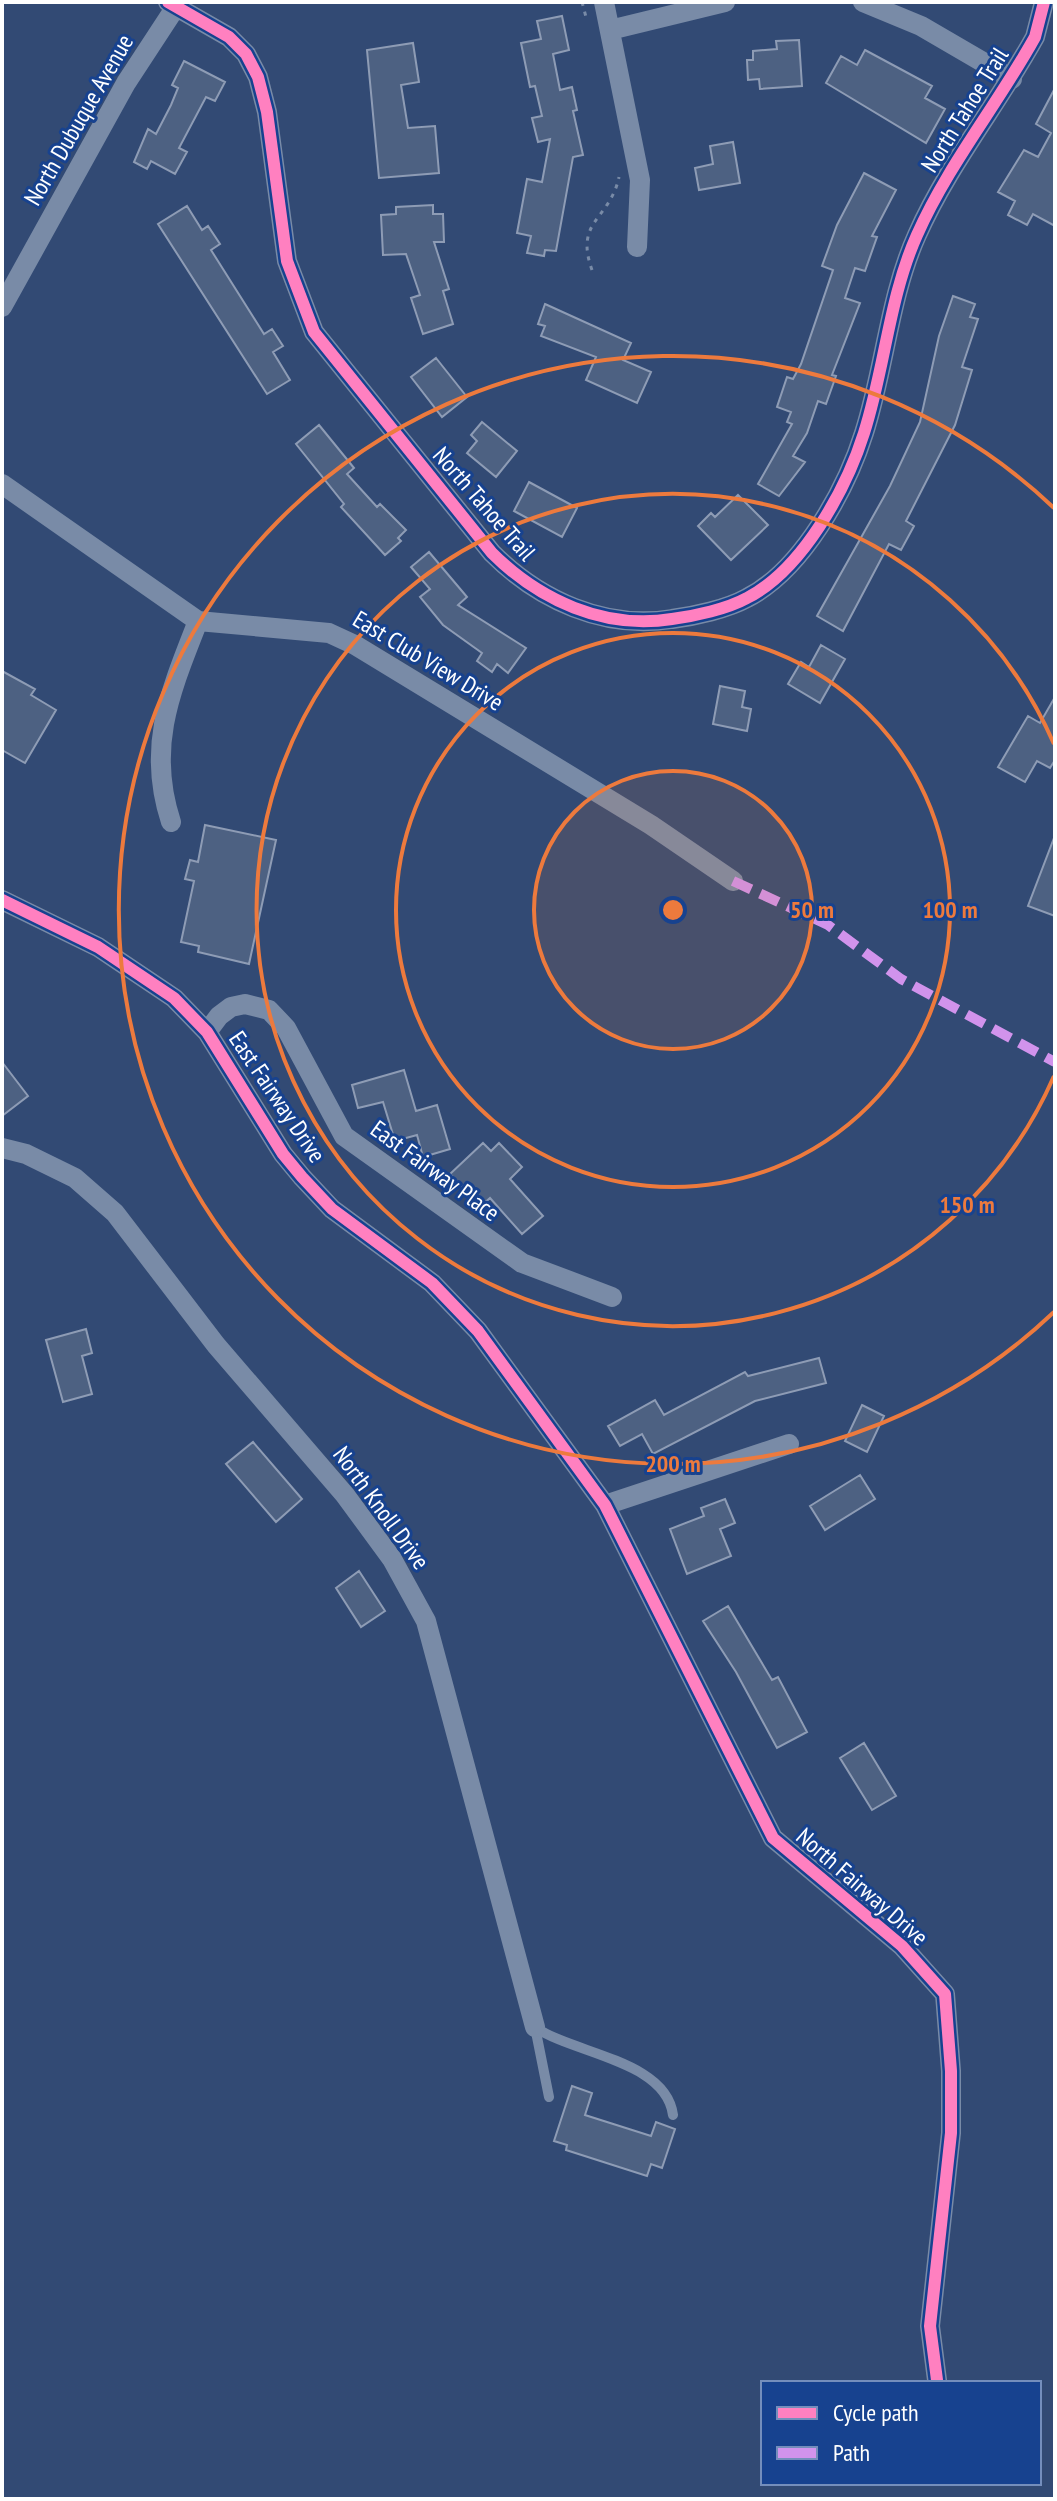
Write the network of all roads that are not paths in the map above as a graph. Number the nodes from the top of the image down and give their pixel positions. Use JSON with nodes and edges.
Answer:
{"nodes":[{"id":1,"x":604,"y":2,"type":"edge"},
{"id":2,"x":725,"y":2,"type":"edge"},
{"id":3,"x":863,"y":2,"type":"edge"},
{"id":4,"x":1044,"y":2,"type":"edge"},
{"id":5,"x":174,"y":4,"type":"edge"},
{"id":6,"x":610,"y":30,"type":"junction"},
{"id":7,"x":1012,"y":79,"type":"junction"},
{"id":8,"x":637,"y":247,"type":"dead end"},
{"id":9,"x":2,"y":307,"type":"edge"},
{"id":10,"x":2,"y":484,"type":"edge"},
{"id":11,"x":198,"y":621,"type":"junction"},
{"id":12,"x":171,"y":822,"type":"dead end"},
{"id":13,"x":733,"y":881,"type":"dead end"},
{"id":14,"x":2,"y":900,"type":"edge"},
{"id":15,"x":207,"y":1032,"type":"junction"},
{"id":16,"x":2,"y":1148,"type":"edge"},
{"id":17,"x":612,"y":1297,"type":"dead end"},
{"id":18,"x":789,"y":1444,"type":"dead end"},
{"id":19,"x":605,"y":1505,"type":"junction"},
{"id":20,"x":535,"y":2027,"type":"junction"},
{"id":21,"x":549,"y":2097,"type":"dead end"},
{"id":22,"x":673,"y":2115,"type":"dead end"},
{"id":23,"x":937,"y":2380,"type":"dead end"}],
"edges":[{"from":1,"to":6,"type":"street"},
{"from":2,"to":6,"type":"street"},
{"from":3,"to":7,"type":"street"},
{"from":4,"to":7,"type":"street","name":"North Tahoe Trail"},
{"from":5,"to":7,"type":"street","name":"North Tahoe Trail"},
{"from":5,"to":9,"type":"street","name":"North Dubuque Avenue"},
{"from":6,"to":8,"type":"street"},
{"from":10,"to":11,"type":"street","name":"East Club View Drive"},
{"from":11,"to":12,"type":"street"},
{"from":11,"to":13,"type":"street","name":"East Club View Drive"},
{"from":14,"to":15,"type":"street","name":"East Fairway Drive"},
{"from":15,"to":17,"type":"street","name":"East Fairway Place"},
{"from":15,"to":19,"type":"street","name":"East Fairway Drive"},
{"from":16,"to":20,"type":"street","name":"North Knoll Drive"},
{"from":18,"to":19,"type":"street"},
{"from":19,"to":23,"type":"street","name":"North Fairway Drive"},
{"from":20,"to":21,"type":"lane"},
{"from":20,"to":22,"type":"lane"}]}
